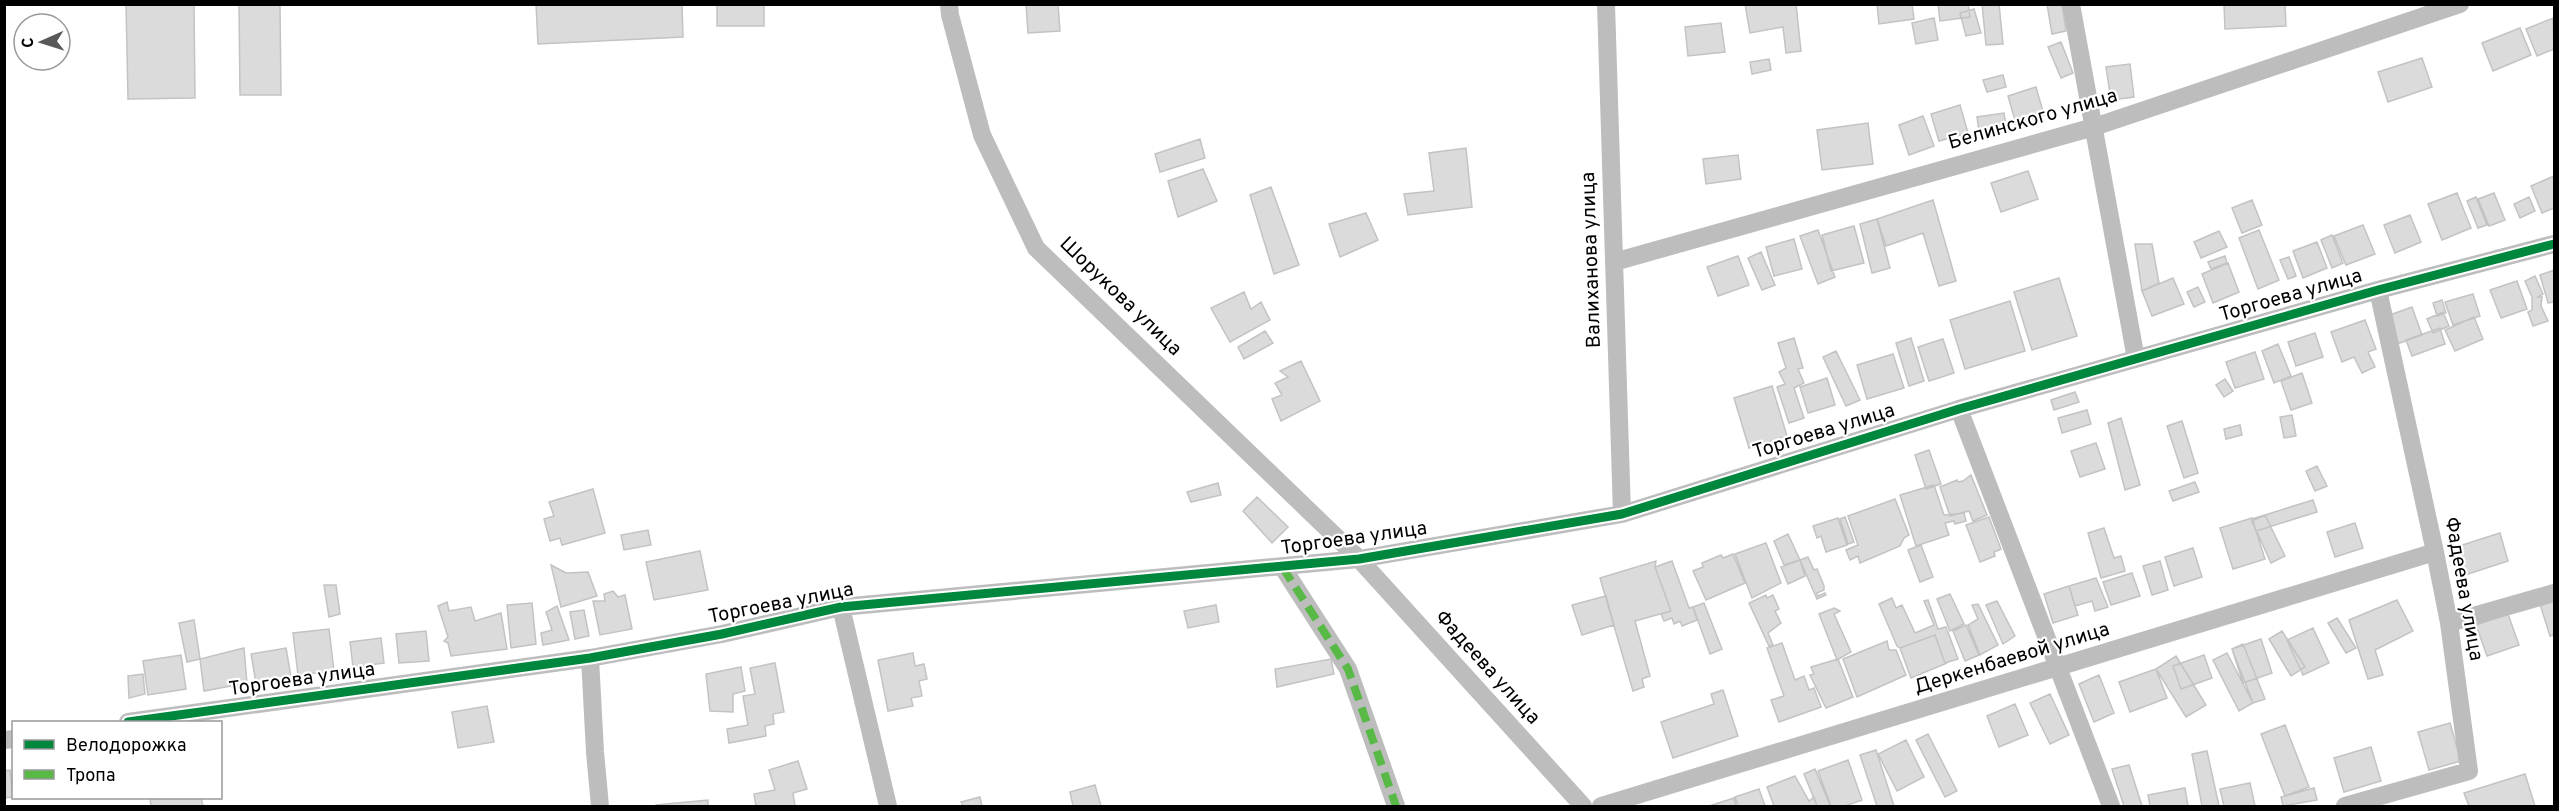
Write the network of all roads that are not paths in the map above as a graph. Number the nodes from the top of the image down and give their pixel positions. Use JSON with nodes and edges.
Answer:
{"nodes":[{"id":1,"x":949,"y":4,"type":"edge"},
{"id":2,"x":1606,"y":4,"type":"edge"},
{"id":3,"x":2072,"y":4,"type":"edge"},
{"id":4,"x":2460,"y":4,"type":"edge"},
{"id":5,"x":2094,"y":127,"type":"junction"},
{"id":6,"x":2554,"y":244,"type":"edge"},
{"id":7,"x":1614,"y":262,"type":"junction"},
{"id":8,"x":2378,"y":290,"type":"junction"},
{"id":9,"x":2136,"y":359,"type":"junction"},
{"id":10,"x":1959,"y":409,"type":"junction"},
{"id":11,"x":1622,"y":514,"type":"junction"},
{"id":12,"x":2435,"y":552,"type":"junction"},
{"id":13,"x":1359,"y":559,"type":"junction"},
{"id":14,"x":1283,"y":568,"type":"junction"},
{"id":15,"x":2554,"y":593,"type":"edge"},
{"id":16,"x":841,"y":607,"type":"junction"},
{"id":17,"x":2449,"y":623,"type":"junction"},
{"id":18,"x":590,"y":658,"type":"junction"},
{"id":19,"x":2056,"y":669,"type":"junction"},
{"id":20,"x":142,"y":721,"type":"edge"},
{"id":21,"x":600,"y":807,"type":"edge"},
{"id":22,"x":888,"y":807,"type":"edge"},
{"id":23,"x":1396,"y":807,"type":"edge"},
{"id":24,"x":1583,"y":807,"type":"edge"},
{"id":25,"x":1601,"y":807,"type":"edge"},
{"id":26,"x":2111,"y":807,"type":"edge"},
{"id":27,"x":2345,"y":807,"type":"edge"}],
"edges":[{"from":1,"to":13,"type":"street","name":"Шорукова улица"},
{"from":2,"to":7,"type":"street","name":"Валиханова улица"},
{"from":3,"to":5,"type":"street"},
{"from":4,"to":5,"type":"street","name":"Белинского улица"},
{"from":5,"to":7,"type":"street","name":"Белинского улица"},
{"from":5,"to":9,"type":"street"},
{"from":6,"to":8,"type":"street","name":"Торгоева улица"},
{"from":7,"to":11,"type":"street","name":"Валиханова улица"},
{"from":8,"to":9,"type":"street","name":"Торгоева улица"},
{"from":8,"to":12,"type":"street","name":"Фадеева улица"},
{"from":9,"to":10,"type":"street","name":"Торгоева улица"},
{"from":10,"to":11,"type":"street","name":"Торгоева улица"},
{"from":10,"to":19,"type":"street"},
{"from":11,"to":13,"type":"street","name":"Торгоева улица"},
{"from":12,"to":17,"type":"street","name":"Фадеева улица"},
{"from":12,"to":19,"type":"street","name":"Деркенбаевой улица"},
{"from":13,"to":14,"type":"street","name":"Торгоева улица"},
{"from":13,"to":24,"type":"street","name":"Фадеева улица"},
{"from":14,"to":16,"type":"street","name":"Торгоева улица"},
{"from":14,"to":23,"type":"street"},
{"from":15,"to":17,"type":"street"},
{"from":16,"to":18,"type":"street","name":"Торгоева улица"},
{"from":16,"to":22,"type":"street"},
{"from":17,"to":27,"type":"street","name":"Фадеева улица"},
{"from":18,"to":20,"type":"street","name":"Торгоева улица"},
{"from":18,"to":21,"type":"street"},
{"from":19,"to":25,"type":"street","name":"Деркенбаевой улица"},
{"from":19,"to":26,"type":"street"}]}
